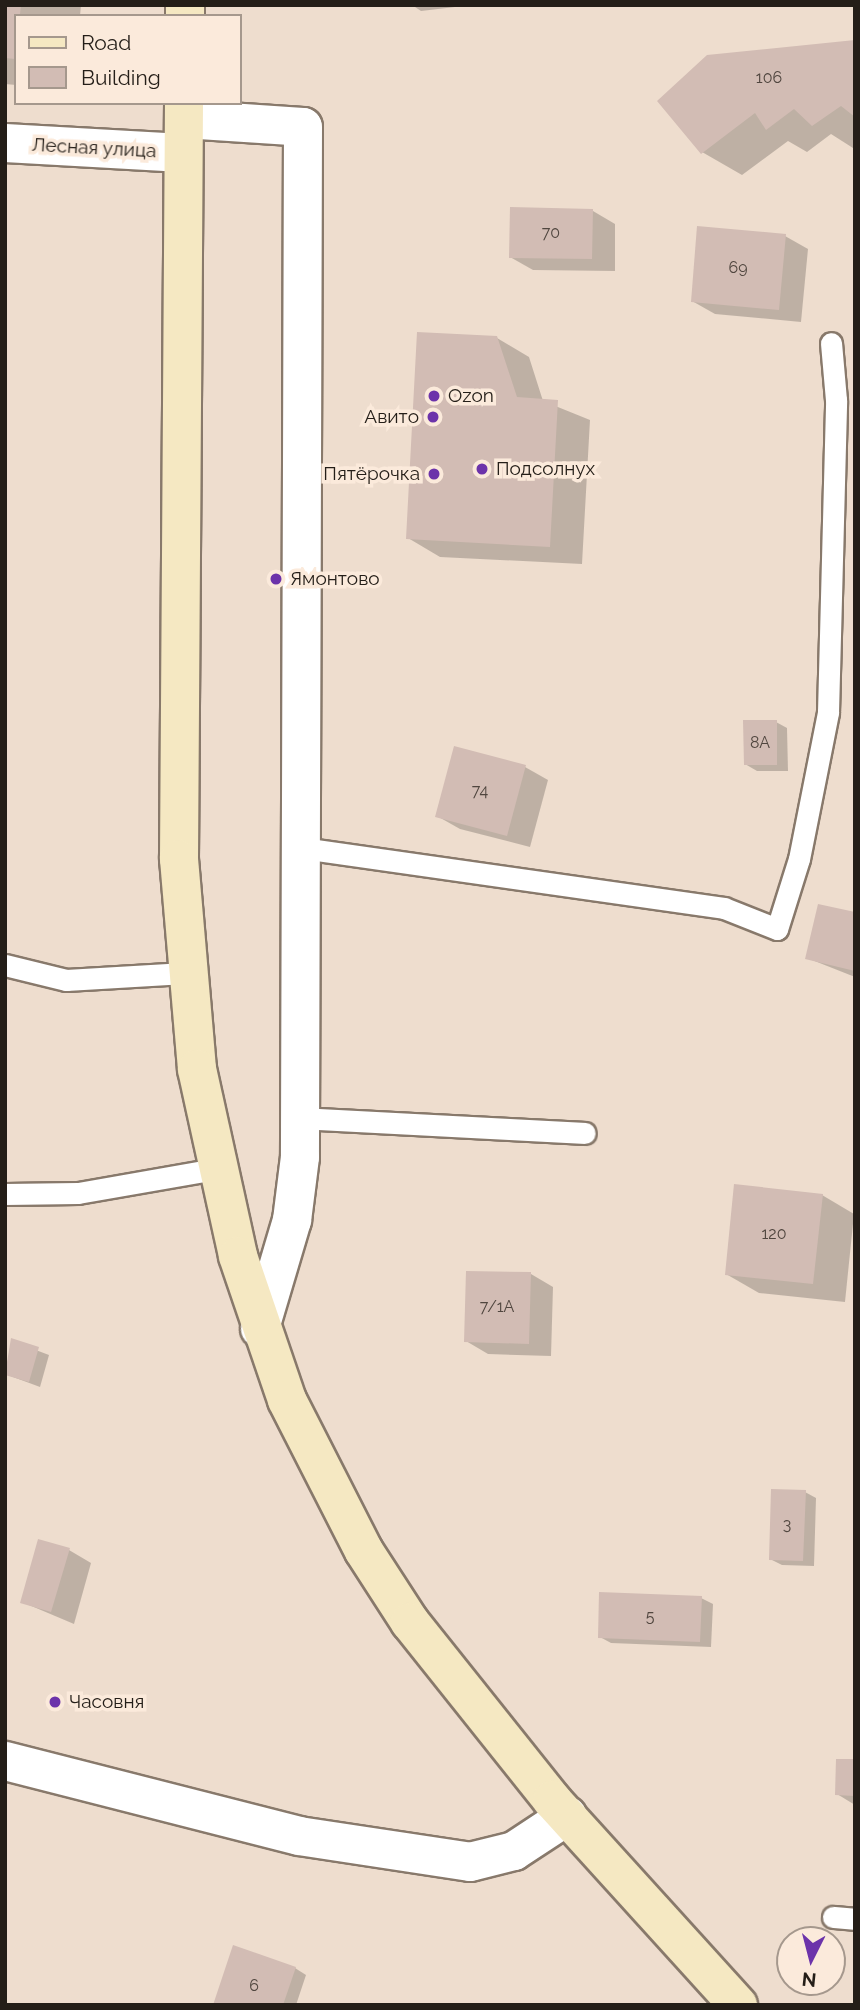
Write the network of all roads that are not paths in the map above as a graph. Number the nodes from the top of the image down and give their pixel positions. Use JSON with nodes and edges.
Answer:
{"nodes":[{"id":1,"x":184,"y":125,"type":"edge"},
{"id":2,"x":5,"y":143,"type":"edge"},
{"id":3,"x":831,"y":343,"type":"dead end"},
{"id":4,"x":303,"y":848,"type":"junction"},
{"id":5,"x":5,"y":965,"type":"edge"},
{"id":6,"x":186,"y":973,"type":"junction"},
{"id":7,"x":300,"y":1118,"type":"junction"},
{"id":8,"x":585,"y":1133,"type":"dead end"},
{"id":9,"x":216,"y":1169,"type":"junction"},
{"id":10,"x":5,"y":1194,"type":"edge"},
{"id":11,"x":260,"y":1328,"type":"junction"},
{"id":12,"x":5,"y":1761,"type":"edge"},
{"id":13,"x":567,"y":1815,"type":"junction"},
{"id":14,"x":833,"y":1916,"type":"dead end"},
{"id":15,"x":855,"y":1919,"type":"edge"},
{"id":16,"x":738,"y":2005,"type":"edge"}],
"edges":[{"from":1,"to":2,"type":"street","name":"Лесная улица"},
{"from":1,"to":4,"type":"street","name":"Лесная улица"},
{"from":1,"to":6,"type":"main road"},
{"from":3,"to":4,"type":"lane"},
{"from":4,"to":7,"type":"street"},
{"from":5,"to":6,"type":"lane"},
{"from":6,"to":9,"type":"main road"},
{"from":7,"to":8,"type":"lane"},
{"from":7,"to":11,"type":"street"},
{"from":9,"to":10,"type":"lane"},
{"from":9,"to":11,"type":"main road"},
{"from":11,"to":13,"type":"main road"},
{"from":12,"to":13,"type":"street"},
{"from":13,"to":16,"type":"main road"},
{"from":14,"to":15,"type":"lane"}]}
